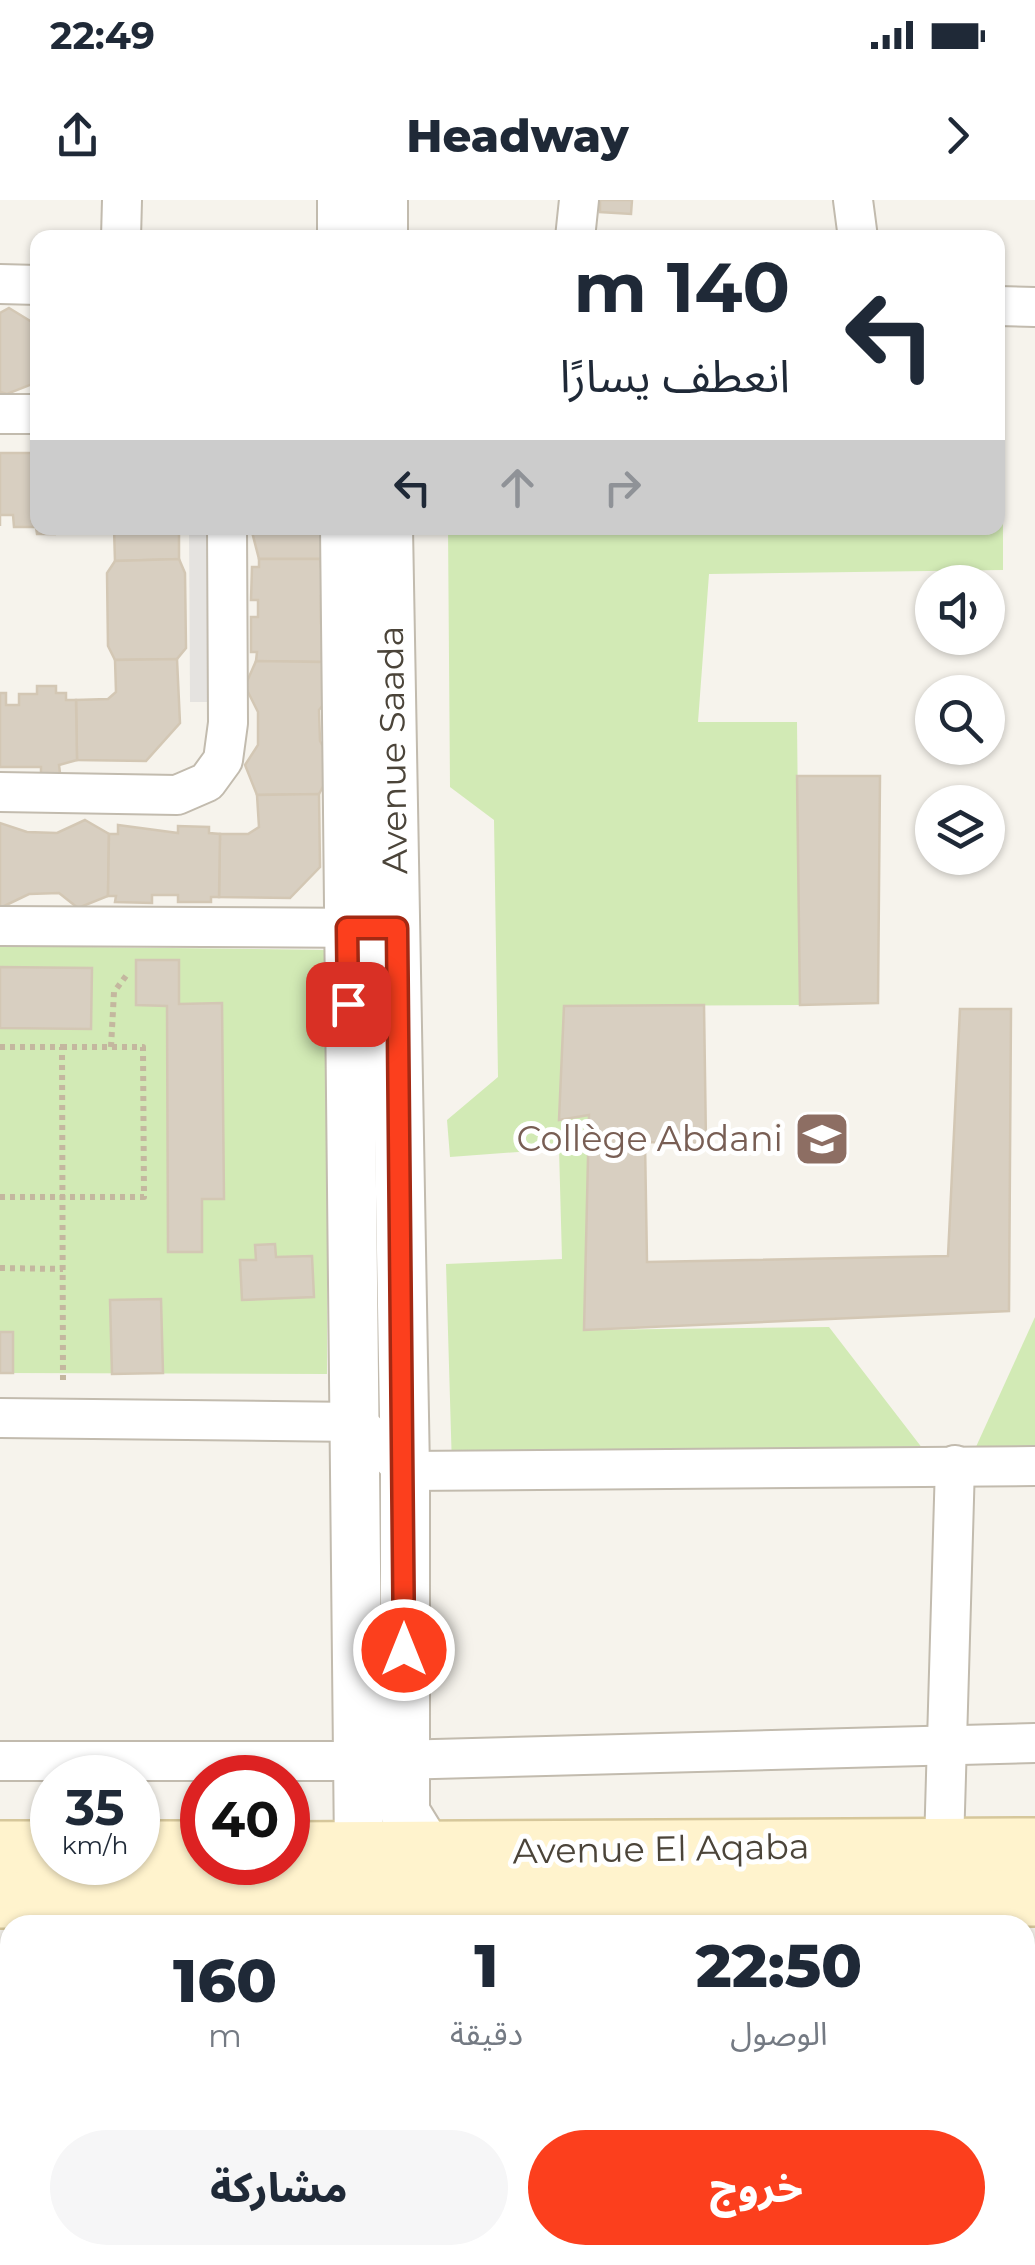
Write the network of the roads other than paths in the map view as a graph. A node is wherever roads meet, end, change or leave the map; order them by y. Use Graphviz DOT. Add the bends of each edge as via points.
graph roads {
  1 [pos="122,200"];
  2 [pos="342,200"];
  3 [pos="383,200"];
  4 [pos="579,200"];
  5 [pos="853,200"];
  6 [pos="121,230"];
  7 [pos="342,230"];
  8 [pos="383,230"];
  9 [pos="576,230"];
  10 [pos="857,230"];
  11 [pos="0,284"];
  12 [pos="30,285"];
  13 [pos="1005,306"];
  14 [pos="1035,307"];
  15 [pos="0,414"];
  16 [pos="30,414"];
  17 [pos="227,535"];
  18 [pos="344,535"];
  19 [pos="388,535"];
  20 [pos="0,792"];
  21 [pos="0,926"];
  22 [pos="347,928"];
  23 [pos="397,928"];
  24 [pos="0,1418"];
  25 [pos="357,1422"];
  26 [pos="956,1465"];
  27 [pos="1035,1466"];
  28 [pos="405,1471"];
  29 [pos="945,1743"];
  30 [pos="1035,1743"];
  31 [pos="381,1759"];
  32 [pos="0,1761"];
  33 [pos="944,1846"];
  34 [pos="1035,1846"];
  35 [pos="0,1849"];
  36 [pos="310,1864"];
  37 [pos="351,1890"];
  38 [pos="429,1892"];
  39 [pos="36,1893"];
  40 [pos="1035,1898"];
  41 [pos="827,1912"];
  1 -- 6 [label="street"];
  2 -- 7 [label="street"];
  3 -- 8 [label="street"];
  4 -- 9 [label="street"];
  5 -- 10 [label="street"];
  11 -- 12 [label="street"];
  13 -- 14 [label="street"];
  15 -- 16 [label="street"];
  17 -- 20 [label="street" via="228,724 224,760 206,782 177,795"];
  18 -- 22 [label="street, Avenue Saada"];
  19 -- 23 [label="street, Avenue Saada"];
  21 -- 22 [label="street"];
  22 -- 23 [label="street"];
  22 -- 25 [label="street, Avenue Saada"];
  23 -- 28 [label="street, Avenue Saada"];
  24 -- 25 [label="street"];
  25 -- 28 [label="street"];
  25 -- 31 [label="street, Avenue Saada"];
  26 -- 27 [label="street"];
  26 -- 28 [label="street"];
  26 -- 29 [label="street"];
  28 -- 31 [label="street, Avenue Saada"];
  29 -- 30 [label="street"];
  29 -- 31 [label="street"];
  29 -- 33 [label="street"];
  31 -- 32 [label="street"];
  31 -- 37 [label="street, Avenue Saada"];
  31 -- 38 [label="street, Avenue Saada"];
  33 -- 34 [label="main road, Avenue El Aqaba"];
  33 -- 38 [label="main road, Avenue El Aqaba"];
  35 -- 39 [label="main road, Avenue El Aqaba"];
  36 -- 37 [label="main road, Avenue El Aqaba"];
  37 -- 38 [label="main road, Avenue El Aqaba"];
  37 -- 39 [label="main road, Avenue El Aqaba"];
  38 -- 41 [label="main road, Avenue El Aqaba"];
  40 -- 41 [label="main road, Avenue El Aqaba"];
}
